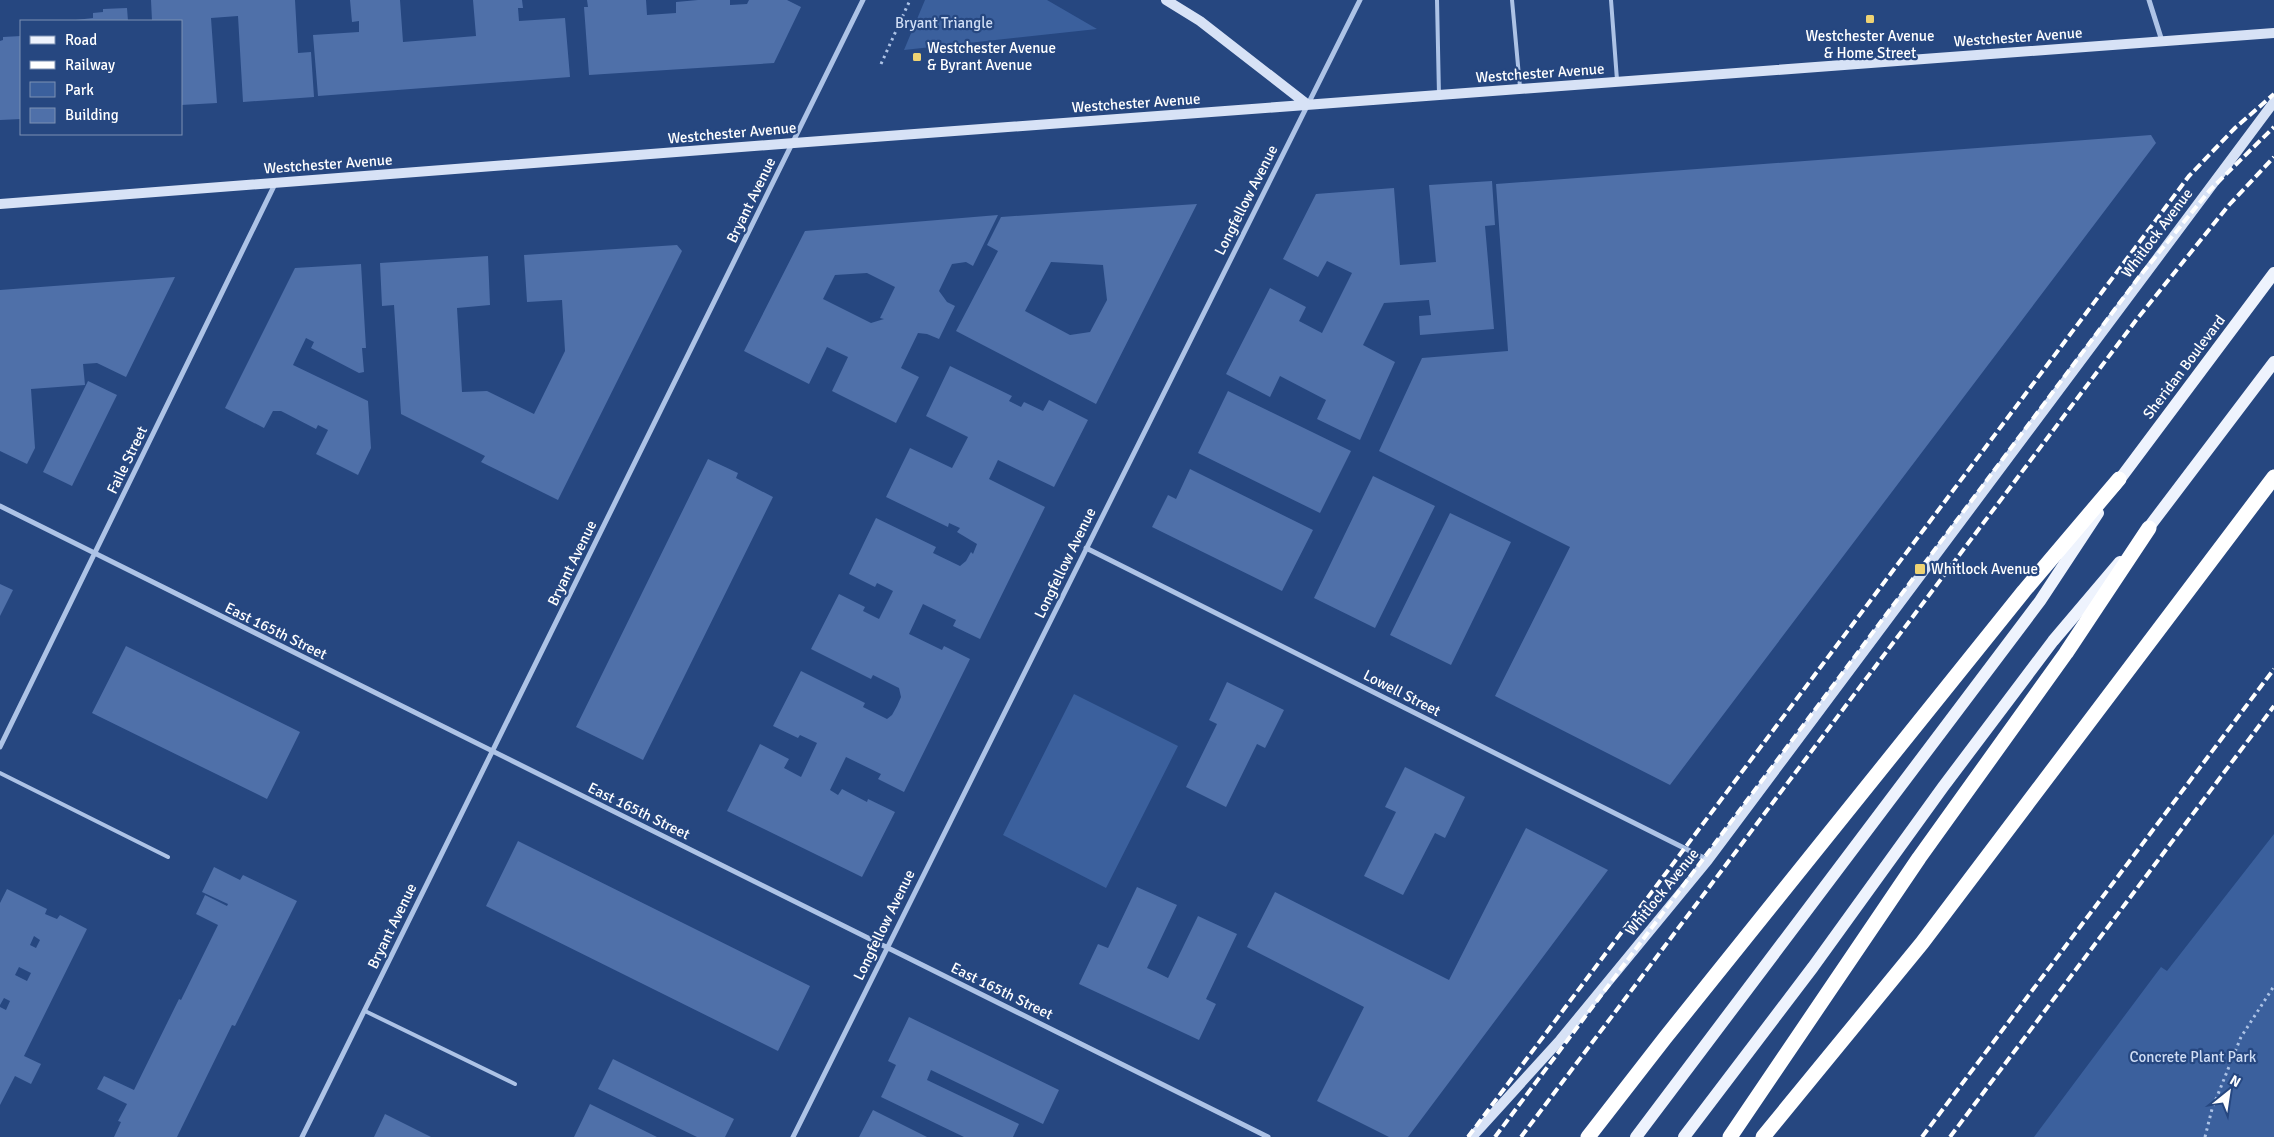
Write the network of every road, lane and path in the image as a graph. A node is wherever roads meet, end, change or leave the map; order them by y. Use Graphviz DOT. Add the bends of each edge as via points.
graph roads {
  1 [pos="863,0"];
  2 [pos="910,0"];
  3 [pos="1166,0"];
  4 [pos="1360,0"];
  5 [pos="1437,0"];
  6 [pos="1512,0"];
  7 [pos="1611,0"];
  8 [pos="2149,0"];
  9 [pos="2274,33"];
  10 [pos="2162,41"];
  11 [pos="882,64"];
  12 [pos="1618,82"];
  13 [pos="1520,89"];
  14 [pos="1439,96"];
  15 [pos="2274,102"];
  16 [pos="1308,105"];
  17 [pos="794,143"];
  18 [pos="275,184"];
  19 [pos="0,204"];
  20 [pos="2274,273"];
  21 [pos="2274,362"];
  22 [pos="2274,477"];
  23 [pos="2119,479"];
  24 [pos="0,506"];
  25 [pos="2148,528"];
  26 [pos="1086,548"];
  27 [pos="94,555"];
  28 [pos="0,747"];
  29 [pos="492,752"];
  30 [pos="0,773"];
  31 [pos="168,858"];
  32 [pos="1708,860"];
  33 [pos="887,948"];
  34 [pos="2274,986"];
  35 [pos="365,1010"];
  36 [pos="515,1084"];
  37 [pos="302,1137"];
  38 [pos="793,1137"];
  39 [pos="1268,1137"];
  40 [pos="1472,1137"];
  41 [pos="1588,1137"];
  42 [pos="1636,1137"];
  43 [pos="1684,1137"];
  44 [pos="1730,1137"];
  45 [pos="1763,1137"];
  46 [pos="2205,1137"];
  1 -- 17 [label="street, Bryant Avenue"];
  2 -- 11 [label="path"];
  3 -- 16 [label="main road" via="1200,21"];
  4 -- 16 [label="street, Longfellow Avenue"];
  5 -- 14 [label="lane"];
  6 -- 13 [label="lane"];
  7 -- 12 [label="lane"];
  8 -- 10 [label="street"];
  9 -- 10 [label="main road, Westchester Avenue"];
  10 -- 12 [label="main road, Westchester Avenue"];
  12 -- 13 [label="main road, Westchester Avenue"];
  13 -- 14 [label="main road, Westchester Avenue"];
  14 -- 16 [label="main road, Westchester Avenue"];
  15 -- 32 [label="main road, Whitlock Avenue"];
  16 -- 17 [label="main road, Westchester Avenue"];
  16 -- 26 [label="street, Longfellow Avenue"];
  17 -- 18 [label="main road, Westchester Avenue"];
  17 -- 29 [label="street, Bryant Avenue"];
  18 -- 19 [label="main road, Westchester Avenue"];
  18 -- 27 [label="street, Faile Street"];
  20 -- 23 [label="main road, Sheridan Boulevard"];
  21 -- 25 [label="main road"];
  22 -- 45 [label="highway" via="1922,943"];
  23 -- 41 [label="highway" via="2024,591"];
  23 -- 42 [label="main road, Sheridan Boulevard" via="2040,601"];
  24 -- 27 [label="street, East 165th Street"];
  25 -- 43 [label="main road" via="2053,641"];
  25 -- 44 [label="highway" via="2066,653 1919,858"];
  26 -- 32 [label="street, Lowell Street"];
  26 -- 33 [label="street, Longfellow Avenue"];
  27 -- 28 [label="street, Faile Street"];
  27 -- 29 [label="street, East 165th Street"];
  29 -- 33 [label="street, East 165th Street"];
  29 -- 35 [label="street, Bryant Avenue"];
  30 -- 31 [label="lane"];
  32 -- 40 [label="main road, Whitlock Avenue" via="1560,1040"];
  33 -- 38 [label="street, Longfellow Avenue"];
  33 -- 39 [label="street, East 165th Street"];
  34 -- 46 [label="path" via="2241,1037 2212,1109"];
  35 -- 36 [label="lane"];
  35 -- 37 [label="street, Bryant Avenue"];
}
